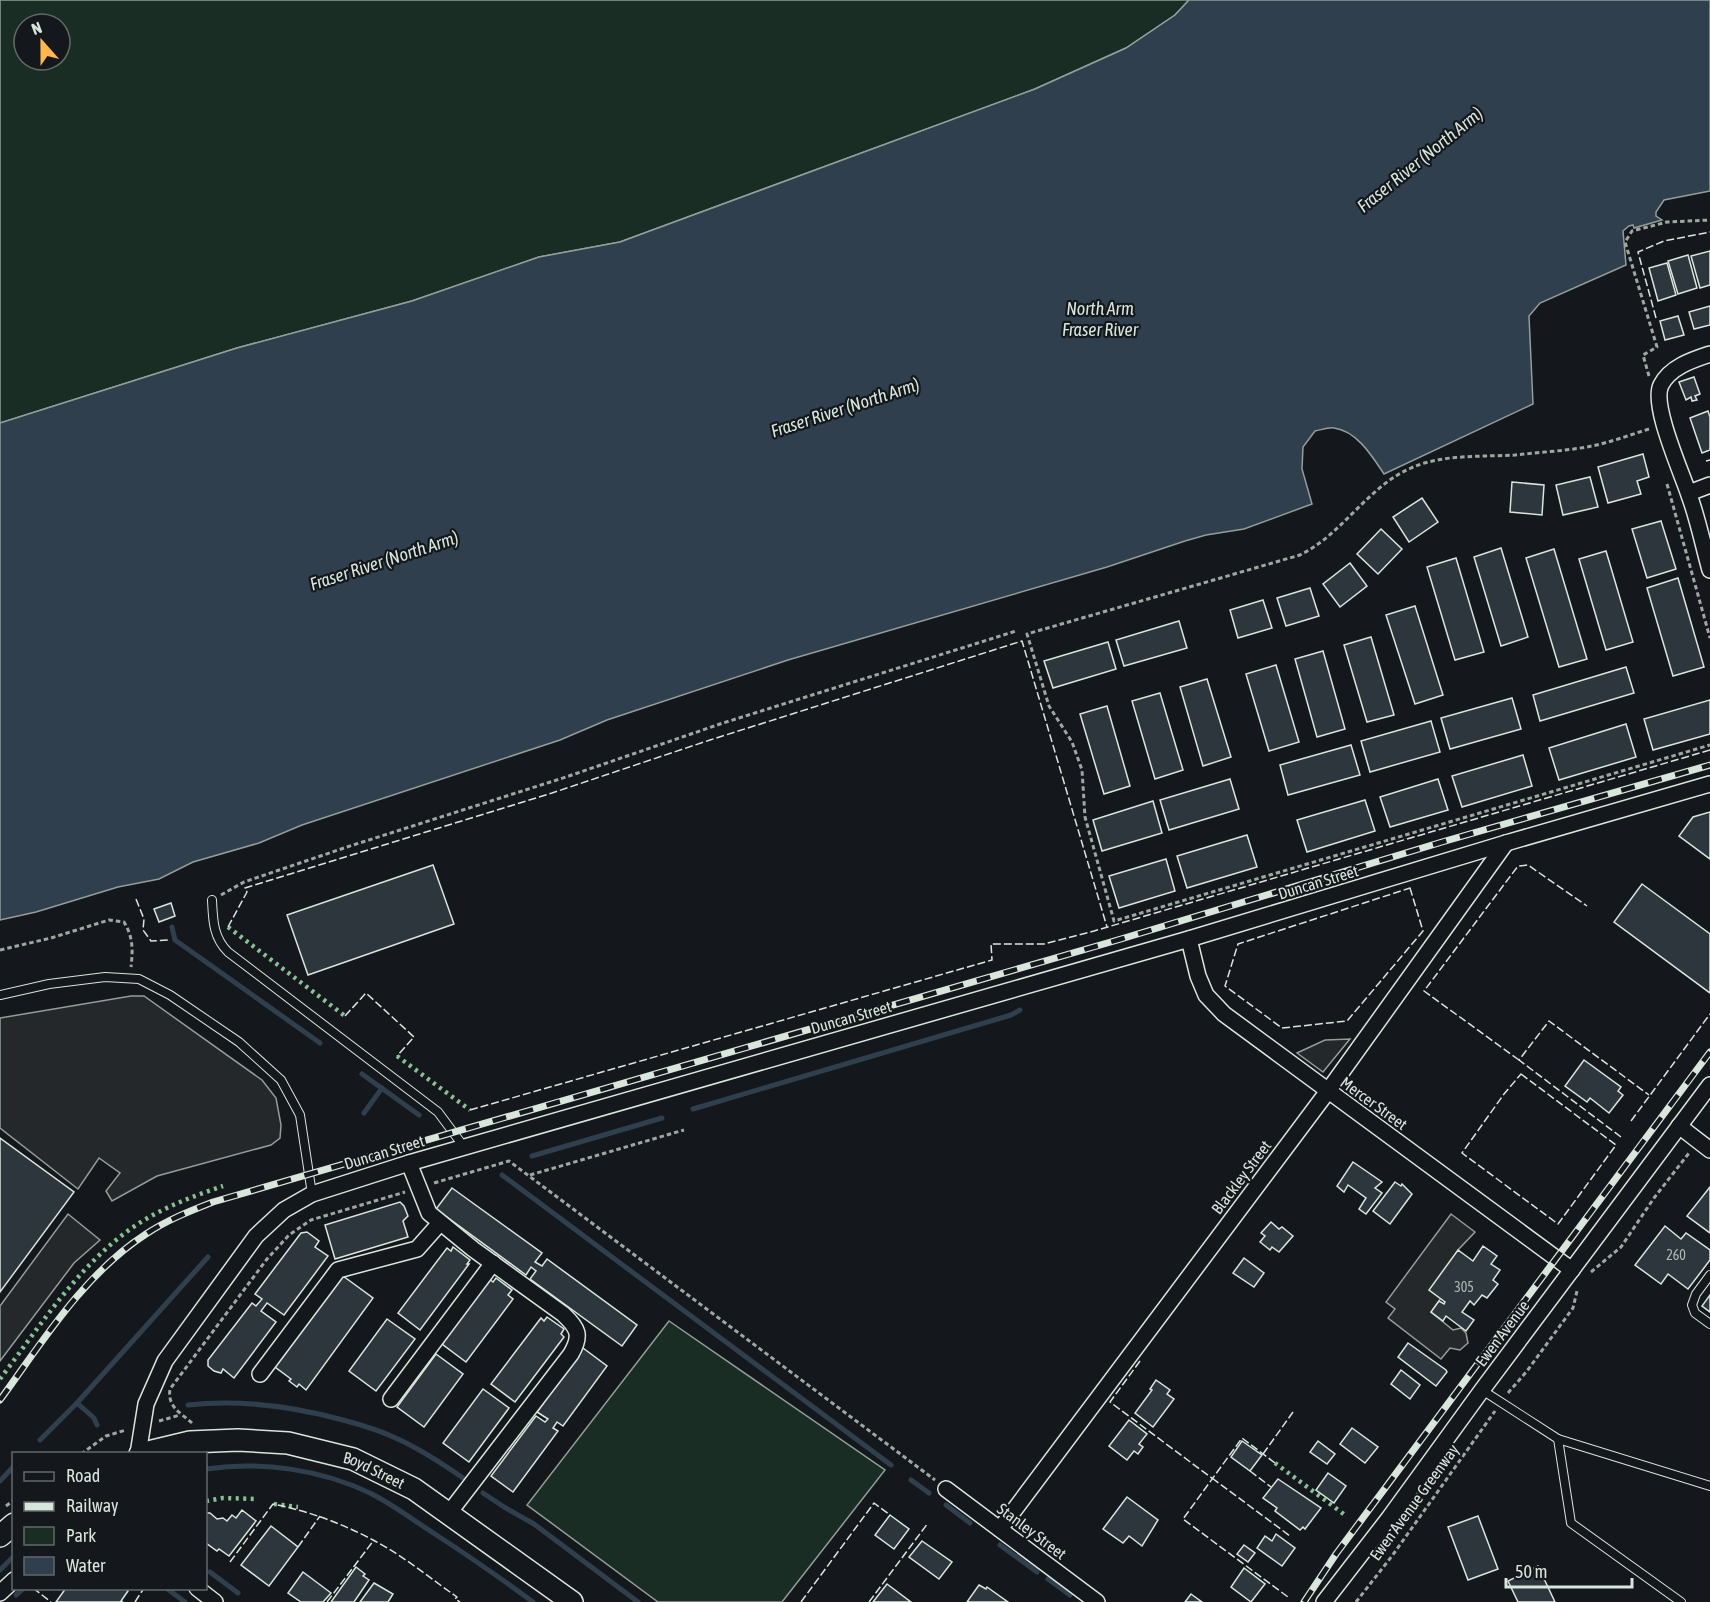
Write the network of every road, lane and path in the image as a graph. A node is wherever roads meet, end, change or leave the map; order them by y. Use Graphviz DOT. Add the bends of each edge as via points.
graph roads {
  1 [pos="1710,220"];
  2 [pos="1710,354"];
  3 [pos="1656,385"];
  4 [pos="1651,429"];
  5 [pos="1665,479"];
  6 [pos="1710,485"];
  7 [pos="1689,494"];
  8 [pos="1710,570"];
  9 [pos="1016,631"];
  10 [pos="1710,638"];
  11 [pos="1710,745"];
  12 [pos="1710,784"];
  13 [pos="1506,843"];
  14 [pos="212,900"];
  15 [pos="1189,939"];
  16 [pos="0,950"];
  17 [pos="129,979"];
  18 [pos="0,995"];
  19 [pos="1710,1085"];
  20 [pos="1328,1091"];
  21 [pos="1679,1126"];
  22 [pos="684,1130"];
  23 [pos="464,1147"];
  24 [pos="1692,1149"];
  25 [pos="1710,1150"];
  26 [pos="409,1163"];
  27 [pos="529,1176"];
  28 [pos="419,1188"];
  29 [pos="312,1194"];
  30 [pos="440,1223"];
  31 [pos="493,1263"];
  32 [pos="1710,1275"];
  33 [pos="1579,1277"];
  34 [pos="1710,1324"];
  35 [pos="260,1374"];
  36 [pos="1510,1389"];
  37 [pos="1482,1390"];
  38 [pos="391,1399"];
  39 [pos="1491,1416"];
  40 [pos="187,1418"];
  41 [pos="106,1436"];
  42 [pos="1558,1439"];
  43 [pos="84,1452"];
  44 [pos="139,1452"];
  45 [pos="146,1452"];
  46 [pos="1710,1486"];
  47 [pos="946,1489"];
  48 [pos="449,1513"];
  49 [pos="12,1526"];
  50 [pos="1000,1529"];
  51 [pos="0,1536"];
  52 [pos="12,1582"];
  53 [pos="200,1590"];
  54 [pos="0,1593"];
  55 [pos="215,1602"];
  56 [pos="572,1602"];
  57 [pos="1097,1602"];
  58 [pos="1324,1602"];
  59 [pos="1356,1602"];
  60 [pos="1681,1602"];
  1 -- 3 [label="path" via="1668,222 1632,231 1625,242 1657,347 1642,355"];
  2 -- 3 [label="street" via="1678,367"];
  3 -- 7 [label="street" via="1660,409"];
  4 -- 11 [label="path" via="1592,446 1438,460 1410,468 1382,486 1329,536 1300,555 1028,634 1049,706 1072,742 1082,770 1085,817 1114,921"];
  5 -- 10 [label="path"];
  6 -- 7 [label="street"];
  7 -- 8 [label="street"];
  9 -- 14 [label="path" via="347,847 244,882"];
  12 -- 13 [label="street, Duncan Street"];
  13 -- 15 [label="street, Duncan Street"];
  13 -- 20 [label="street, Blackley Street"];
  14 -- 23 [label="lane" via="214,928 228,952 438,1112"];
  15 -- 20 [label="street, Mercer Street" via="1206,995 1224,1014"];
  15 -- 23 [label="street, Duncan Street"];
  16 -- 17 [label="path" via="109,920 124,922 133,949"];
  17 -- 18 [label="lane" via="105,977"];
  17 -- 29 [label="lane" via="170,995 239,1042 281,1080 300,1115"];
  19 -- 21 [label="street, Ewen Avenue"];
  20 -- 33 [label="street, Mercer Street"];
  20 -- 50 [label="street, Blackley Street"];
  21 -- 25 [label="street"];
  21 -- 33 [label="street, Ewen Avenue"];
  22 -- 27 [label="path"];
  23 -- 26 [label="street, Duncan Street"];
  24 -- 33 [label="path" via="1621,1247"];
  26 -- 28 [label="street"];
  26 -- 29 [label="street, Duncan Street"];
  27 -- 28 [label="path" via="509,1161"];
  27 -- 47 [label="path"];
  28 -- 30 [label="street" via="429,1213"];
  28 -- 40 [label="path" via="311,1220 289,1235 267,1258 170,1389 174,1408"];
  29 -- 44 [label="street, Duncan Street" via="284,1210 256,1236 165,1361 146,1404"];
  30 -- 31 [label="street"];
  30 -- 35 [label="street" via="417,1249 338,1270"];
  31 -- 38 [label="street"];
  31 -- 48 [label="street" via="563,1314 573,1324 578,1342"];
  32 -- 34 [label="lane" via="1695,1294 1692,1305 1695,1313"];
  33 -- 36 [label="path" via="1573,1308"];
  33 -- 37 [label="street, Ewen Avenue"];
  37 -- 42 [label="lane"];
  37 -- 58 [label="street, Ewen Avenue"];
  39 -- 59 [label="path, Ewen Avenue Greenway"];
  41 -- 43 [label="path"];
  42 -- 46 [label="lane"];
  42 -- 60 [label="lane" via="1571,1523"];
  45 -- 48 [label="main road, Boyd Street" via="209,1440 288,1443 375,1468"];
  47 -- 50 [label="street, Stanley Street"];
  48 -- 56 [label="main road, Boyd Street"];
  49 -- 51 [label="main road"];
  50 -- 57 [label="street, Stanley Street"];
  52 -- 54 [label="street"];
  53 -- 55 [label="street"];
}
